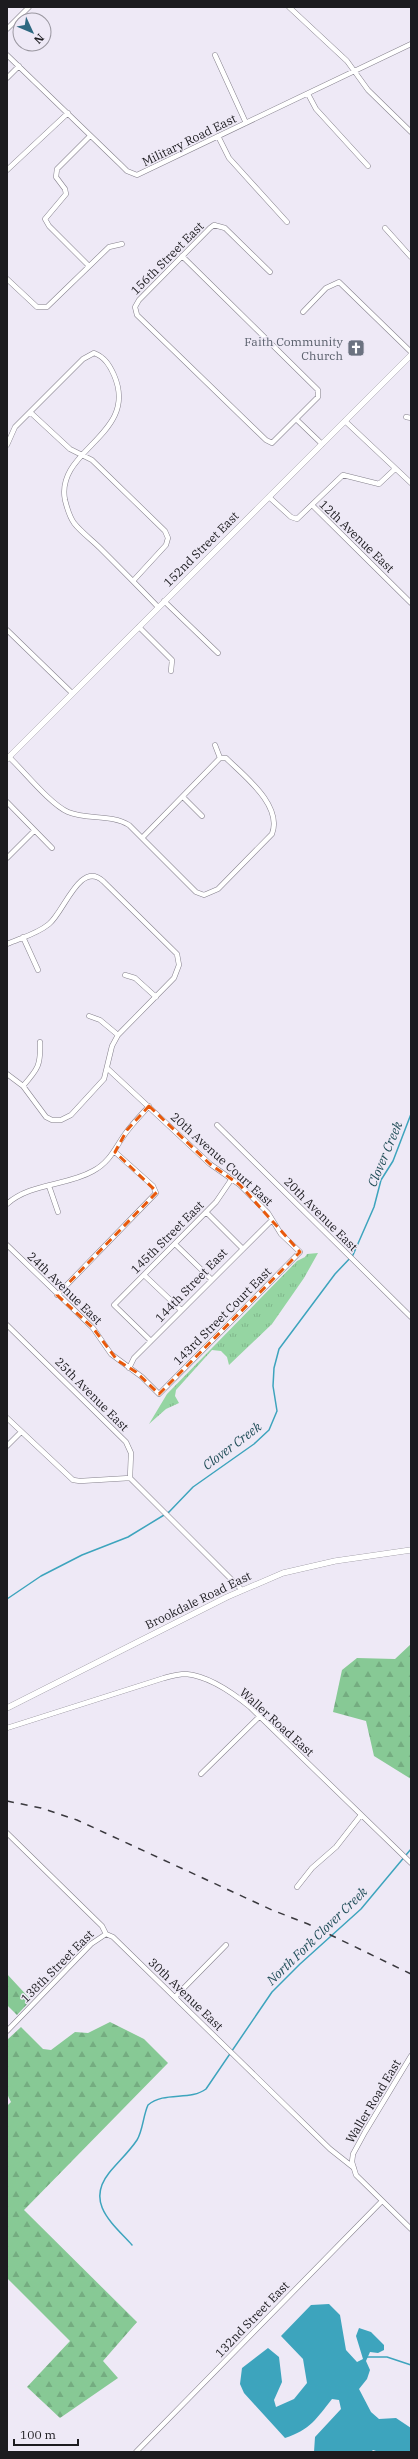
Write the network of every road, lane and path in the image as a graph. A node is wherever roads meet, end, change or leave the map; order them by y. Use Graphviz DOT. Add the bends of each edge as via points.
graph roads {
  1 [pos="29,7"];
  2 [pos="290,7"];
  3 [pos="7,28"];
  4 [pos="411,44"];
  5 [pos="7,55"];
  6 [pos="215,55"];
  7 [pos="19,66"];
  8 [pos="354,70"];
  9 [pos="7,78"];
  10 [pos="308,94"];
  11 [pos="68,113"];
  12 [pos="246,123"];
  13 [pos="411,132"];
  14 [pos="90,136"];
  15 [pos="218,136"];
  16 [pos="368,166"];
  17 [pos="7,170"];
  18 [pos="287,222"];
  19 [pos="385,228"];
  20 [pos="122,244"];
  21 [pos="182,256"];
  22 [pos="411,257"];
  23 [pos="89,266"];
  24 [pos="270,272"];
  25 [pos="7,279"];
  26 [pos="303,312"];
  27 [pos="411,353"];
  28 [pos="30,412"];
  29 [pos="297,420"];
  30 [pos="345,421"];
  31 [pos="322,444"];
  32 [pos="7,445"];
  33 [pos="82,455"];
  34 [pos="395,469"];
  35 [pos="411,483"];
  36 [pos="269,497"];
  37 [pos="312,505"];
  38 [pos="133,581"];
  39 [pos="164,601"];
  40 [pos="411,603"];
  41 [pos="158,607"];
  42 [pos="139,627"];
  43 [pos="7,630"];
  44 [pos="218,653"];
  45 [pos="171,671"];
  46 [pos="72,693"];
  47 [pos="215,744"];
  48 [pos="8,758"];
  49 [pos="220,758"];
  50 [pos="183,797"];
  51 [pos="7,802"];
  52 [pos="202,816"];
  53 [pos="34,831"];
  54 [pos="142,838"];
  55 [pos="52,848"];
  56 [pos="7,858"];
  57 [pos="23,937"];
  58 [pos="7,944"];
  59 [pos="38,970"];
  60 [pos="125,975"];
  61 [pos="156,997"];
  62 [pos="89,1016"];
  63 [pos="118,1035"];
  64 [pos="40,1042"];
  65 [pos="108,1069"];
  66 [pos="7,1074"];
  67 [pos="24,1086"];
  68 [pos="149,1106"];
  69 [pos="217,1125"];
  70 [pos="115,1152"];
  71 [pos="231,1180"];
  72 [pos="49,1186"];
  73 [pos="7,1204"];
  74 [pos="58,1212"];
  75 [pos="206,1212"];
  76 [pos="272,1220"];
  77 [pos="175,1244"];
  78 [pos="7,1245"];
  79 [pos="242,1248"];
  80 [pos="300,1252"];
  81 [pos="144,1274"];
  82 [pos="211,1279"];
  83 [pos="57,1295"];
  84 [pos="181,1310"];
  85 [pos="411,1317"];
  86 [pos="7,1325"];
  87 [pos="151,1341"];
  88 [pos="129,1368"];
  89 [pos="159,1394"];
  90 [pos="7,1418"];
  91 [pos="21,1432"];
  92 [pos="7,1446"];
  93 [pos="130,1478"];
  94 [pos="411,1550"];
  95 [pos="242,1590"];
  96 [pos="7,1708"];
  97 [pos="260,1716"];
  98 [pos="7,1728"];
  99 [pos="201,1774"];
  100 [pos="361,1815"];
  101 [pos="7,1832"];
  102 [pos="411,1863"];
  103 [pos="297,1887"];
  104 [pos="106,1934"];
  105 [pos="226,1946"];
  106 [pos="175,1997"];
  107 [pos="7,2031"];
  108 [pos="411,2056"];
  109 [pos="354,2168"];
  110 [pos="382,2201"];
  111 [pos="411,2229"];
  112 [pos="136,2452"];
  1 -- 3 [label="street"];
  2 -- 8 [label="street"];
  4 -- 8 [label="street, Military Road East"];
  5 -- 7 [label="street, Military Road East"];
  6 -- 12 [label="street"];
  7 -- 9 [label="street"];
  7 -- 11 [label="street, Military Road East"];
  8 -- 10 [label="street, Military Road East"];
  8 -- 13 [label="street" via="368,90"];
  10 -- 12 [label="street, Military Road East"];
  10 -- 16 [label="street" via="316,109"];
  11 -- 14 [label="street, Military Road East"];
  11 -- 17 [label="street"];
  12 -- 15 [label="street, Military Road East"];
  14 -- 15 [label="street, Military Road East" via="127,171 138,175"];
  14 -- 23 [label="street" via="57,169 55,176 66,189 66,194 46,219 48,226"];
  15 -- 18 [label="street" via="229,158"];
  19 -- 22 [label="street"];
  20 -- 23 [label="street" via="109,247"];
  21 -- 24 [label="street, 156th Street East" via="210,228 218,224"];
  21 -- 29 [label="street" via="315,387 318,393 315,401"];
  21 -- 29 [label="street, 156th Street East" via="139,300 135,309 138,315 271,443"];
  23 -- 25 [label="street" via="44,308 34,305"];
  26 -- 27 [label="street" via="326,288 340,282"];
  27 -- 30 [label="main road, 152nd Street East"];
  28 -- 32 [label="street" via="15,427"];
  28 -- 33 [label="street" via="59,440"];
  28 -- 33 [label="street" via="83,359 94,353 103,358 113,373 118,402 109,426"];
  29 -- 31 [label="street"];
  30 -- 31 [label="main road, 152nd Street East"];
  30 -- 34 [label="street"];
  31 -- 36 [label="main road, 152nd Street East"];
  33 -- 38 [label="street" via="66,480 64,494 67,508 75,525"];
  33 -- 38 [label="street" via="92,460 167,535 166,545"];
  34 -- 35 [label="street"];
  34 -- 37 [label="street" via="379,484 342,474"];
  36 -- 37 [label="street, 12th Avenue East" via="292,518 301,516"];
  36 -- 39 [label="main road, 152nd Street East"];
  37 -- 40 [label="street, 12th Avenue East"];
  38 -- 41 [label="street"];
  39 -- 41 [label="main road, 152nd Street East"];
  39 -- 44 [label="street"];
  41 -- 42 [label="main road, 152nd Street East"];
  42 -- 45 [label="street" via="171,658"];
  42 -- 46 [label="main road, 152nd Street East"];
  43 -- 46 [label="street"];
  46 -- 48 [label="main road, 152nd Street East"];
  47 -- 49 [label="street"];
  48 -- 54 [label="street" via="68,812 124,822"];
  49 -- 50 [label="street"];
  49 -- 54 [label="street" via="226,758 265,797 274,820 272,834 209,895 196,892"];
  50 -- 52 [label="street"];
  50 -- 54 [label="street"];
  51 -- 53 [label="street"];
  53 -- 55 [label="street"];
  53 -- 56 [label="street"];
  57 -- 58 [label="street"];
  57 -- 59 [label="street"];
  57 -- 61 [label="street" via="51,922 81,880 93,876 103,881 178,957 179,965 174,978"];
  60 -- 61 [label="street" via="135,978"];
  61 -- 63 [label="street"];
  62 -- 63 [label="street" via="100,1020"];
  63 -- 65 [label="street" via="112,1046"];
  64 -- 67 [label="street" via="41,1059"];
  65 -- 67 [label="street" via="101,1082 67,1118 54,1120 46,1116"];
  65 -- 68 [label="street, 20th Avenue Court East"];
  66 -- 67 [label="street"];
  68 -- 70 [label="street" via="127,1130"];
  68 -- 71 [label="street, 20th Avenue Court East" via="210,1164"];
  69 -- 85 [label="street, 20th Avenue East"];
  70 -- 72 [label="street" via="92,1172"];
  70 -- 83 [label="street" via="153,1186 156,1192"];
  71 -- 75 [label="street, 145th Street East"];
  71 -- 76 [label="street, 20th Avenue Court East"];
  72 -- 73 [label="street" via="21,1195"];
  72 -- 74 [label="street"];
  75 -- 77 [label="street, 145th Street East"];
  75 -- 79 [label="street"];
  76 -- 79 [label="street, 144th Street East"];
  76 -- 80 [label="street, 20th Avenue Court East" via="281,1234"];
  77 -- 81 [label="street, 145th Street East"];
  77 -- 82 [label="street"];
  78 -- 83 [label="street, 24th Avenue East"];
  79 -- 82 [label="street, 144th Street East"];
  80 -- 89 [label="street, 143rd Street Court East"];
  81 -- 84 [label="street"];
  81 -- 87 [label="street, 145th Street East" via="114,1305"];
  82 -- 84 [label="street, 144th Street East"];
  83 -- 88 [label="street, 24th Avenue East" via="93,1328 111,1354"];
  84 -- 87 [label="street, 144th Street East"];
  86 -- 93 [label="street, 25th Avenue East" via="126,1442 131,1453"];
  87 -- 88 [label="street, 144th Street East" via="134,1358"];
  88 -- 89 [label="street, 24th Avenue East"];
  90 -- 91 [label="street"];
  91 -- 92 [label="street"];
  91 -- 93 [label="street" via="73,1480 80,1482"];
  93 -- 95 [label="street"];
  94 -- 95 [label="main road, Brookdale Road East" via="305,1567"];
  95 -- 96 [label="main road, Brookdale Road East"];
  97 -- 98 [label="street, Waller Road East" via="226,1690 185,1674 102,1696"];
  97 -- 99 [label="street"];
  97 -- 100 [label="street, Waller Road East"];
  100 -- 102 [label="street, Waller Road East"];
  100 -- 103 [label="street" via="336,1847 312,1868"];
  101 -- 104 [label="street, 30th Avenue East" via="102,1926"];
  104 -- 106 [label="street, 30th Avenue East" via="113,1937"];
  104 -- 107 [label="street, 138th Street East" via="91,1944"];
  105 -- 106 [label="street"];
  106 -- 109 [label="street, 30th Avenue East" via="330,2149"];
  108 -- 109 [label="street, Waller Road East" via="355,2150 352,2162"];
  109 -- 110 [label="street" via="356,2175"];
  110 -- 111 [label="street"];
  110 -- 112 [label="street, 132nd Street East"];
}
